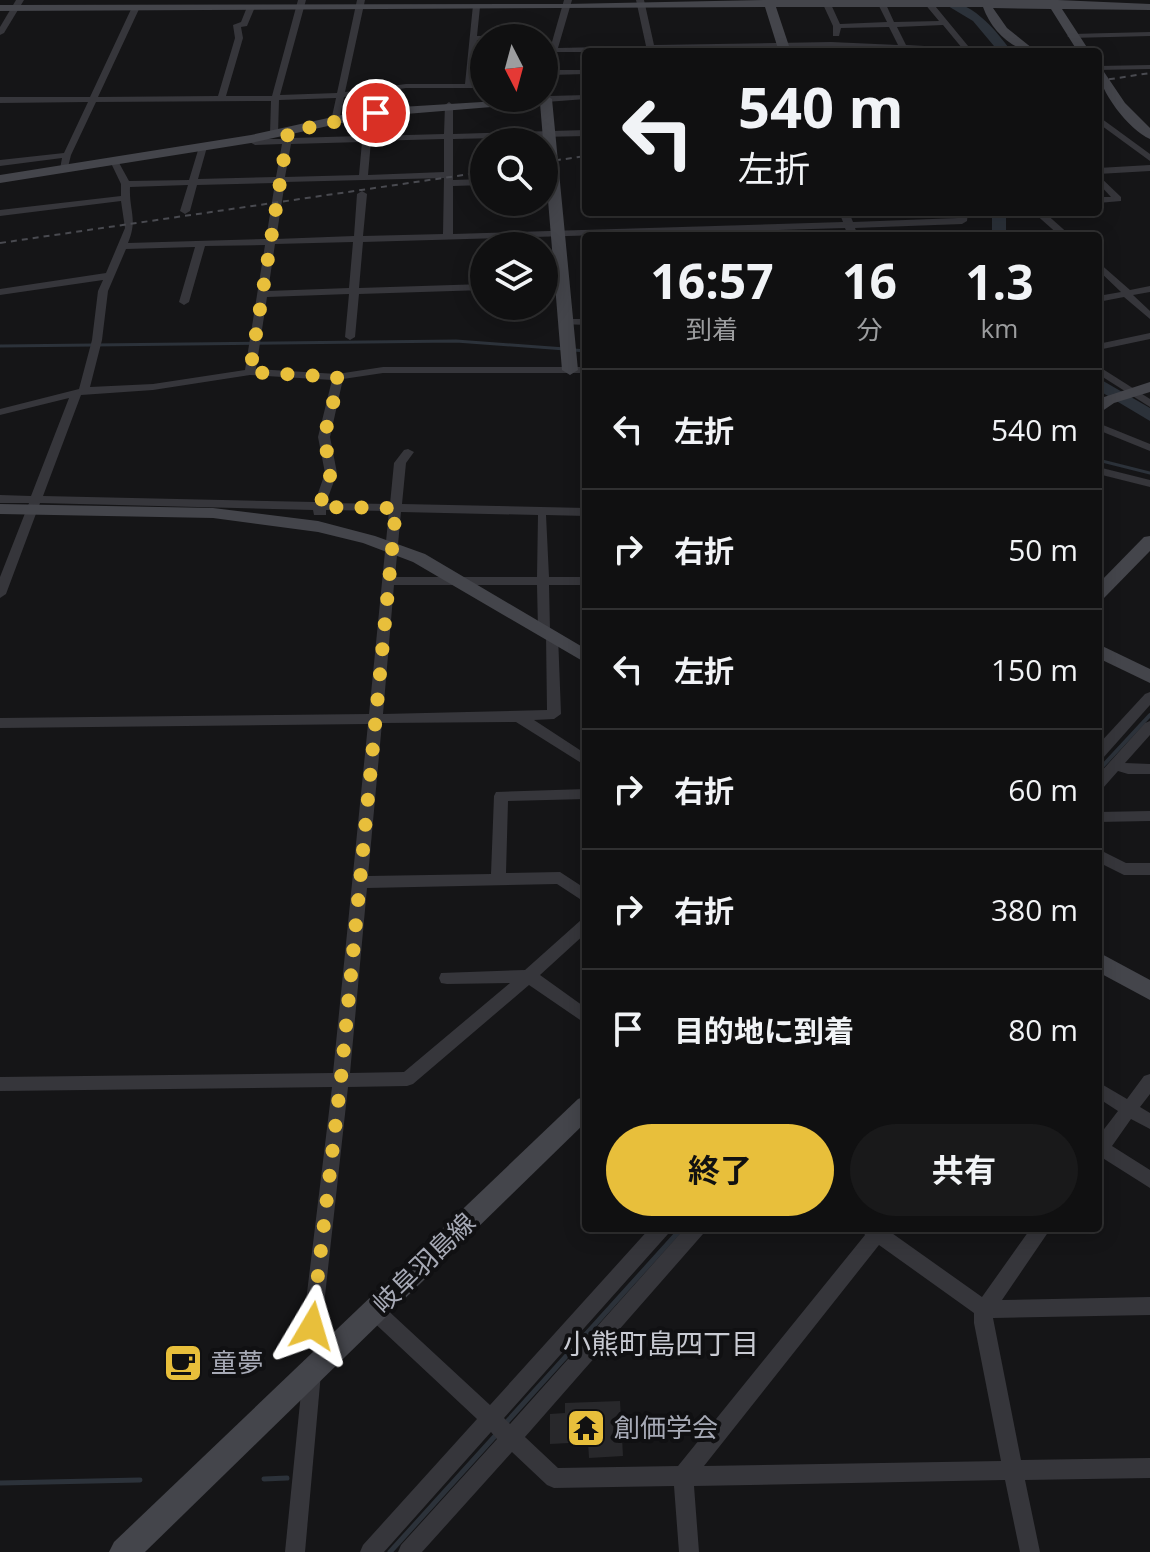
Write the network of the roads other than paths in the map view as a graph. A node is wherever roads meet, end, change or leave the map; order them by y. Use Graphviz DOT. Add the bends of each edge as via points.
graph roads {
  1 [pos="768,1"];
  2 [pos="825,1"];
  3 [pos="880,1"];
  4 [pos="699,2"];
  5 [pos="923,2"];
  6 [pos="987,2"];
  7 [pos="360,3"];
  8 [pos="419,3"];
  9 [pos="461,3"];
  10 [pos="507,3"];
  11 [pos="640,3"];
  12 [pos="1054,3"];
  13 [pos="18,4"];
  14 [pos="301,4"];
  15 [pos="567,4"];
  16 [pos="136,7"];
  17 [pos="251,7"];
  18 [pos="476,7"];
  19 [pos="1150,7"];
  20 [pos="0,8"];
  21 [pos="945,23"];
  22 [pos="475,24"];
  23 [pos="892,25"];
  24 [pos="837,26"];
  25 [pos="0,33"];
  26 [pos="558,34"];
  27 [pos="1150,34"];
  28 [pos="1071,36"];
  29 [pos="651,48"];
  30 [pos="784,48"];
  31 [pos="829,48"];
  32 [pos="904,48"];
  33 [pos="965,48"];
  34 [pos="1026,48"];
  35 [pos="1081,48"];
  36 [pos="558,50"];
  37 [pos="582,50"];
  38 [pos="1150,67"];
  39 [pos="1102,70"];
  40 [pos="582,72"];
  41 [pos="558,73"];
  42 [pos="470,75"];
  43 [pos="1102,76"];
  44 [pos="469,86"];
  45 [pos="339,95"];
  46 [pos="558,96"];
  47 [pos="582,97"];
  48 [pos="275,98"];
  49 [pos="221,99"];
  50 [pos="0,100"];
  51 [pos="92,100"];
  52 [pos="470,103"];
  53 [pos="449,105"];
  54 [pos="369,113"];
  55 [pos="335,121"];
  56 [pos="1102,122"];
  57 [pos="1148,130"];
  58 [pos="582,133"];
  59 [pos="558,134"];
  60 [pos="283,135"];
  61 [pos="470,136"];
  62 [pos="447,137"];
  63 [pos="367,138"];
  64 [pos="203,147"];
  65 [pos="1150,158"];
  66 [pos="114,161"];
  67 [pos="65,162"];
  68 [pos="0,163"];
  69 [pos="1150,168"];
  70 [pos="247,169"];
  71 [pos="1102,171"];
  72 [pos="363,177"];
  73 [pos="0,179"];
  74 [pos="448,179"];
  75 [pos="280,180"];
  76 [pos="246,181"];
  77 [pos="470,181"];
  78 [pos="195,182"];
  79 [pos="1102,182"];
  80 [pos="126,184"];
  81 [pos="362,194"];
  82 [pos="125,198"];
  83 [pos="1102,200"];
  84 [pos="185,211"];
  85 [pos="0,213"];
  86 [pos="556,216"];
  87 [pos="846,216"];
  88 [pos="920,216"];
  89 [pos="963,216"];
  90 [pos="1043,216"];
  91 [pos="923,223"];
  92 [pos="849,225"];
  93 [pos="877,225"];
  94 [pos="767,232"];
  95 [pos="852,232"];
  96 [pos="881,232"];
  97 [pos="1061,232"];
  98 [pos="559,234"];
  99 [pos="582,234"];
  100 [pos="448,237"];
  101 [pos="359,240"];
  102 [pos="270,242"];
  103 [pos="201,244"];
  104 [pos="122,246"];
  105 [pos="1102,269"];
  106 [pos="107,276"];
  107 [pos="558,284"];
  108 [pos="564,284"];
  109 [pos="470,287"];
  110 [pos="1150,289"];
  111 [pos="354,291"];
  112 [pos="0,292"];
  113 [pos="1127,293"];
  114 [pos="261,294"];
  115 [pos="1102,298"];
  116 [pos="184,302"];
  117 [pos="1150,316"];
  118 [pos="567,322"];
  119 [pos="582,322"];
  120 [pos="1150,336"];
  121 [pos="350,337"];
  122 [pos="1102,346"];
  123 [pos="574,360"];
  124 [pos="250,372"];
  125 [pos="337,377"];
  126 [pos="1102,379"];
  127 [pos="1150,387"];
  128 [pos="80,392"];
  129 [pos="1110,399"];
  130 [pos="1150,404"];
  131 [pos="0,412"];
  132 [pos="1102,428"];
  133 [pos="1150,448"];
  134 [pos="408,452"];
  135 [pos="1102,471"];
  136 [pos="1150,484"];
  137 [pos="0,499"];
  138 [pos="33,505"];
  139 [pos="319,507"];
  140 [pos="0,509"];
  141 [pos="396,511"];
  142 [pos="582,515"];
  143 [pos="582,515"];
  144 [pos="542,517"];
  145 [pos="1149,545"];
  146 [pos="394,547"];
  147 [pos="390,581"];
  148 [pos="462,581"];
  149 [pos="542,581"];
  150 [pos="582,581"];
  151 [pos="1,590"];
  152 [pos="1102,590"];
  153 [pos="548,632"];
  154 [pos="1102,652"];
  155 [pos="582,654"];
  156 [pos="1150,677"];
  157 [pos="1150,697"];
  158 [pos="519,717"];
  159 [pos="376,719"];
  160 [pos="0,723"];
  161 [pos="1150,726"];
  162 [pos="1102,750"];
  163 [pos="582,758"];
  164 [pos="1115,764"];
  165 [pos="1150,769"];
  166 [pos="1102,779"];
  167 [pos="582,794"];
  168 [pos="1150,816"];
  169 [pos="1102,817"];
  170 [pos="1102,857"];
  171 [pos="1150,869"];
  172 [pos="498,880"];
  173 [pos="361,882"];
  174 [pos="582,894"];
  175 [pos="582,928"];
  176 [pos="1102,963"];
  177 [pos="529,976"];
  178 [pos="447,978"];
  179 [pos="1150,991"];
  180 [pos="582,1014"];
  181 [pos="341,1078"];
  182 [pos="1150,1081"];
  183 [pos="0,1084"];
  184 [pos="1102,1092"];
  185 [pos="1128,1108"];
  186 [pos="582,1110"];
  187 [pos="1150,1122"];
  188 [pos="1102,1145"];
  189 [pos="1102,1151"];
  190 [pos="1150,1180"];
  191 [pos="658,1232"];
  192 [pos="693,1232"];
  193 [pos="874,1232"];
  194 [pos="879,1232"];
  195 [pos="1039,1232"];
  196 [pos="1150,1306"];
  197 [pos="984,1309"];
  198 [pos="375,1311"];
  199 [pos="336,1349"];
  200 [pos="313,1371"];
  201 [pos="489,1418"];
  202 [pos="511,1438"];
  203 [pos="1150,1468"];
  204 [pos="1013,1470"];
  205 [pos="683,1476"];
  206 [pos="124,1552"];
  207 [pos="295,1552"];
  208 [pos="370,1552"];
  209 [pos="408,1552"];
  210 [pos="689,1552"];
  211 [pos="1030,1552"];
  1 -- 2 [label="street"];
  1 -- 4 [label="street"];
  1 -- 30 [label="street"];
  2 -- 3 [label="street"];
  2 -- 24 [label="street"];
  3 -- 5 [label="street"];
  3 -- 23 [label="street"];
  4 -- 11 [label="street"];
  5 -- 6 [label="street"];
  5 -- 21 [label="street"];
  6 -- 12 [label="street"];
  6 -- 34 [label="street" via="1003,31"];
  7 -- 8 [label="street"];
  7 -- 14 [label="street"];
  7 -- 45 [label="street"];
  8 -- 9 [label="street"];
  9 -- 18 [label="street"];
  10 -- 15 [label="street"];
  10 -- 18 [label="street"];
  11 -- 15 [label="street"];
  11 -- 29 [label="street"];
  12 -- 19 [label="street"];
  12 -- 28 [label="street"];
  13 -- 16 [label="street"];
  13 -- 20 [label="street"];
  13 -- 25 [label="street"];
  14 -- 17 [label="street"];
  14 -- 48 [label="street"];
  15 -- 26 [label="street"];
  16 -- 17 [label="street"];
  16 -- 51 [label="street"];
  17 -- 49 [label="street" via="244,24 237,25 239,38"];
  18 -- 22 [label="street"];
  21 -- 23 [label="street"];
  21 -- 33 [label="street"];
  23 -- 24 [label="street"];
  23 -- 32 [label="street"];
  24 -- 31 [label="street"];
  27 -- 28 [label="street"];
  28 -- 35 [label="street"];
  36 -- 37 [label="street"];
  38 -- 39 [label="street"];
  40 -- 41 [label="street"];
  42 -- 44 [label="street"];
  43 -- 57 [label="street" via="1120,105"];
  44 -- 45 [label="street" via="406,86"];
  45 -- 48 [label="street"];
  45 -- 55 [label="street"];
  46 -- 47 [label="street"];
  48 -- 49 [label="street"];
  48 -- 60 [label="street"];
  49 -- 51 [label="street"];
  50 -- 51 [label="street"];
  51 -- 67 [label="street"];
  52 -- 53 [label="street"];
  53 -- 54 [label="street"];
  53 -- 62 [label="street"];
  54 -- 55 [label="street"];
  54 -- 63 [label="street"];
  55 -- 60 [label="street"];
  56 -- 65 [label="street"];
  58 -- 59 [label="street"];
  60 -- 63 [label="street"];
  60 -- 64 [label="street"];
  60 -- 75 [label="street"];
  61 -- 62 [label="street"];
  62 -- 63 [label="street"];
  62 -- 74 [label="street"];
  63 -- 72 [label="street"];
  64 -- 66 [label="street"];
  64 -- 78 [label="street"];
  66 -- 67 [label="street"];
  66 -- 80 [label="street"];
  67 -- 68 [label="street"];
  67 -- 73 [label="street"];
  69 -- 71 [label="street"];
  70 -- 76 [label="street"];
  72 -- 74 [label="street"];
  72 -- 75 [label="street"];
  74 -- 77 [label="street"];
  74 -- 100 [label="street"];
  75 -- 76 [label="street"];
  75 -- 102 [label="street"];
  76 -- 78 [label="street"];
  78 -- 80 [label="street"];
  78 -- 84 [label="street"];
  79 -- 83 [label="street" via="1118,199"];
  80 -- 82 [label="street"];
  81 -- 101 [label="street"];
  82 -- 85 [label="street"];
  82 -- 104 [label="street" via="130,228"];
  86 -- 98 [label="street"];
  87 -- 92 [label="street"];
  88 -- 91 [label="street"];
  89 -- 91 [label="street" via="962,221"];
  90 -- 97 [label="street"];
  91 -- 93 [label="street"];
  92 -- 93 [label="street"];
  92 -- 94 [label="street"];
  92 -- 95 [label="street"];
  93 -- 96 [label="street"];
  98 -- 99 [label="street"];
  98 -- 100 [label="street"];
  98 -- 108 [label="street"];
  100 -- 101 [label="street"];
  101 -- 102 [label="street"];
  101 -- 111 [label="street"];
  102 -- 103 [label="street"];
  102 -- 114 [label="street"];
  103 -- 104 [label="street"];
  103 -- 116 [label="street"];
  104 -- 106 [label="street"];
  105 -- 113 [label="street"];
  106 -- 112 [label="street"];
  106 -- 128 [label="street" via="96,346"];
  107 -- 108 [label="street"];
  108 -- 118 [label="street"];
  109 -- 111 [label="street"];
  110 -- 113 [label="street"];
  111 -- 114 [label="street"];
  111 -- 121 [label="street"];
  113 -- 115 [label="street"];
  113 -- 117 [label="street"];
  114 -- 124 [label="street"];
  118 -- 119 [label="street"];
  118 -- 123 [label="street"];
  120 -- 122 [label="street"];
  123 -- 125 [label="street"];
  124 -- 125 [label="street"];
  124 -- 128 [label="street"];
  125 -- 139 [label="street" via="324,437 331,473"];
  126 -- 129 [label="street"];
  127 -- 129 [label="street"];
  128 -- 131 [label="street"];
  128 -- 138 [label="street"];
  129 -- 130 [label="street"];
  132 -- 133 [label="street"];
  134 -- 141 [label="street" via="400,463"];
  135 -- 136 [label="street"];
  137 -- 138 [label="street"];
  138 -- 139 [label="street"];
  138 -- 140 [label="street"];
  138 -- 146 [label="street" via="247,516 336,530"];
  138 -- 151 [label="street"];
  139 -- 141 [label="street" via="318,512"];
  141 -- 142 [label="street"];
  141 -- 144 [label="street"];
  141 -- 146 [label="street"];
  143 -- 144 [label="street"];
  144 -- 149 [label="street"];
  145 -- 152 [label="street"];
  146 -- 147 [label="street"];
  146 -- 148 [label="street"];
  147 -- 148 [label="street"];
  147 -- 159 [label="street"];
  148 -- 149 [label="street"];
  148 -- 153 [label="street"];
  149 -- 150 [label="street"];
  149 -- 153 [label="street"];
  153 -- 155 [label="street"];
  153 -- 158 [label="street" via="554,714"];
  154 -- 156 [label="street"];
  157 -- 162 [label="street"];
  158 -- 159 [label="street"];
  158 -- 163 [label="street"];
  159 -- 160 [label="street"];
  159 -- 173 [label="street"];
  161 -- 164 [label="street"];
  164 -- 165 [label="street"];
  164 -- 166 [label="street"];
  167 -- 172 [label="street" via="501,796"];
  168 -- 169 [label="street"];
  170 -- 171 [label="street" via="1124,869"];
  172 -- 173 [label="street"];
  172 -- 174 [label="street" via="560,878"];
  173 -- 181 [label="street"];
  175 -- 177 [label="street"];
  176 -- 179 [label="street"];
  177 -- 178 [label="street"];
  177 -- 180 [label="street"];
  177 -- 181 [label="street" via="407,1079"];
  181 -- 183 [label="street"];
  181 -- 199 [label="street" via="312,1326"];
  182 -- 185 [label="street"];
  184 -- 185 [label="street"];
  185 -- 187 [label="street"];
  185 -- 188 [label="street"];
  186 -- 198 [label="street, 岐阜羽島線"];
  189 -- 190 [label="street"];
  191 -- 201 [label="street"];
  192 -- 202 [label="street"];
  193 -- 205 [label="street"];
  194 -- 197 [label="street"];
  195 -- 197 [label="street"];
  196 -- 197 [label="street"];
  197 -- 204 [label="street"];
  198 -- 199 [label="street, 岐阜羽島線"];
  198 -- 201 [label="street"];
  199 -- 200 [label="street, 岐阜羽島線"];
  200 -- 206 [label="street, 岐阜羽島線"];
  200 -- 207 [label="street"];
  201 -- 202 [label="street"];
  201 -- 208 [label="street"];
  202 -- 205 [label="street" via="554,1478"];
  202 -- 209 [label="street"];
  203 -- 204 [label="street"];
  204 -- 205 [label="street"];
  204 -- 211 [label="street"];
  205 -- 210 [label="street"];
}
